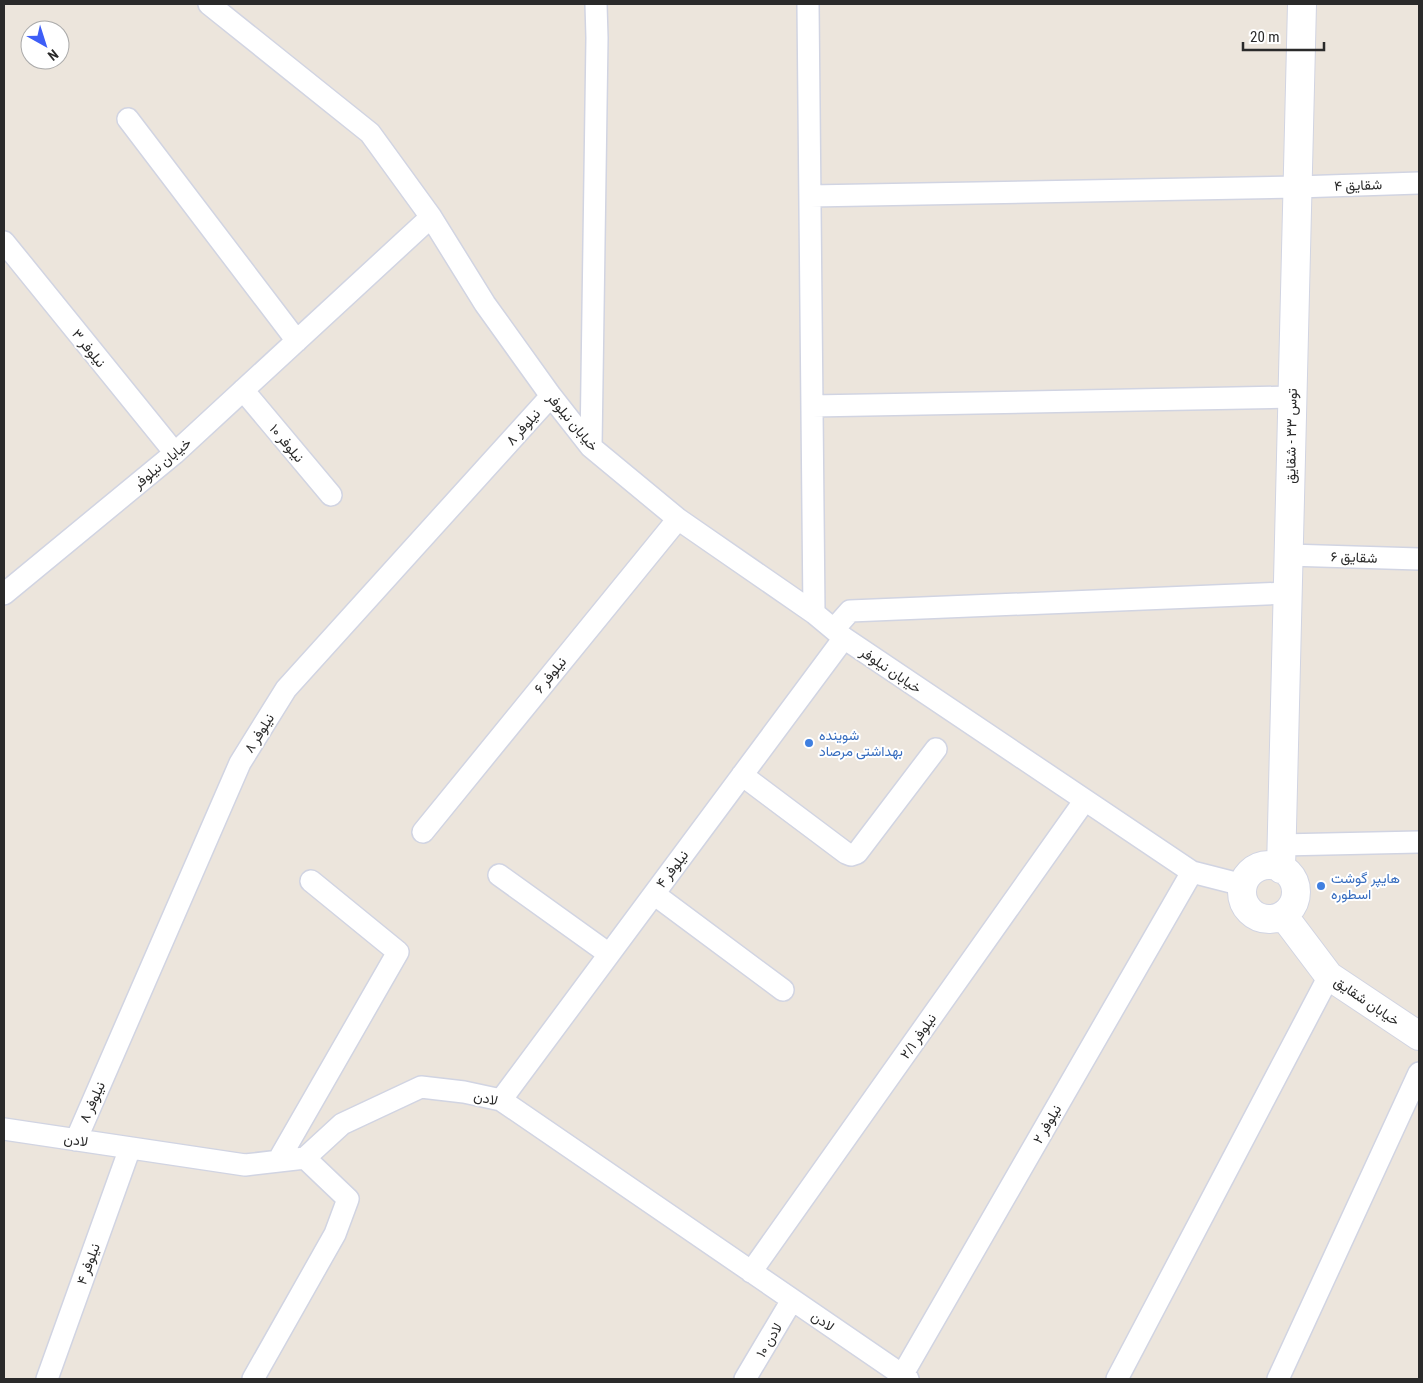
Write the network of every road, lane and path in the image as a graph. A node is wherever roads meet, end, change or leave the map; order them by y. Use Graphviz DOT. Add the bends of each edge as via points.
graph roads {
  1 [pos="209,4"];
  2 [pos="596,4"];
  3 [pos="808,4"];
  4 [pos="1302,4"];
  5 [pos="128,119"];
  6 [pos="1419,183"];
  7 [pos="1297,187"];
  8 [pos="810,196"];
  9 [pos="432,217"];
  10 [pos="4,242"];
  11 [pos="296,341"];
  12 [pos="243,390"];
  13 [pos="551,396"];
  14 [pos="1292,398"];
  15 [pos="812,406"];
  16 [pos="591,447"];
  17 [pos="175,453"];
  18 [pos="331,495"];
  19 [pos="678,519"];
  20 [pos="1288,555"];
  21 [pos="1419,559"];
  22 [pos="1287,593"];
  23 [pos="4,594"];
  24 [pos="814,613"];
  25 [pos="839,633"];
  26 [pos="936,749"];
  27 [pos="742,775"];
  28 [pos="1085,800"];
  29 [pos="423,832"];
  30 [pos="1419,842"];
  31 [pos="1281,857"];
  32 [pos="1192,872"];
  33 [pos="499,874"];
  34 [pos="311,881"];
  35 [pos="1243,885"];
  36 [pos="654,894"];
  37 [pos="1283,915"];
  38 [pos="609,954"];
  39 [pos="1329,976"];
  40 [pos="783,990"];
  41 [pos="1419,1036"];
  42 [pos="1419,1073"];
  43 [pos="501,1100"];
  44 [pos="4,1129"];
  45 [pos="76,1140"];
  46 [pos="130,1148"];
  47 [pos="305,1158"];
  48 [pos="278,1161"];
  49 [pos="751,1272"];
  50 [pos="792,1300"];
  51 [pos="903,1378"];
  52 [pos="47,1379"];
  53 [pos="253,1379"];
  54 [pos="745,1379"];
  55 [pos="1117,1379"];
  56 [pos="1278,1379"];
  1 -- 9 [label="street" via="370,133"];
  2 -- 16 [label="street"];
  3 -- 8 [label="street"];
  4 -- 7 [label="street, توس ۳۳ - شقایق"];
  5 -- 11 [label="street"];
  6 -- 7 [label="street, شقایق ۴"];
  7 -- 8 [label="street, شقایق ۴"];
  7 -- 14 [label="street, توس ۳۳ - شقایق"];
  8 -- 15 [label="street"];
  9 -- 11 [label="street, خیابان نیلوفر"];
  9 -- 13 [label="street, خیابان نیلوفر" via="485,304"];
  10 -- 17 [label="street, نیلوفر ۳"];
  11 -- 12 [label="street, خیابان نیلوفر"];
  12 -- 17 [label="street, خیابان نیلوفر"];
  12 -- 18 [label="street, نیلوفر ۱۰"];
  13 -- 16 [label="street, خیابان نیلوفر"];
  13 -- 45 [label="street, نیلوفر ۸" via="286,689 240,763"];
  14 -- 15 [label="street"];
  14 -- 20 [label="street, توس ۳۳ - شقایق"];
  15 -- 24 [label="street"];
  16 -- 19 [label="street, خیابان نیلوفر"];
  17 -- 23 [label="street, خیابان نیلوفر"];
  19 -- 24 [label="street, خیابان نیلوفر"];
  19 -- 29 [label="street, نیلوفر ۶"];
  20 -- 21 [label="street, شقایق ۶"];
  20 -- 22 [label="street, توس ۳۳ - شقایق"];
  22 -- 25 [label="street, نیلوفر ۴" via="850,611"];
  22 -- 31 [label="street, توس ۳۳ - شقایق"];
  24 -- 25 [label="street, خیابان نیلوفر"];
  25 -- 27 [label="street, نیلوفر ۴"];
  25 -- 28 [label="street, خیابان نیلوفر"];
  26 -- 27 [label="street" via="857,853 851,855"];
  27 -- 36 [label="street, نیلوفر ۴"];
  28 -- 32 [label="street, خیابان نیلوفر"];
  28 -- 49 [label="street, نیلوفر ۲/۱"];
  30 -- 31 [label="street"];
  31 -- 35 [label="street" via="1273,866 1258,868"];
  31 -- 37 [label="street" via="1295,891 1293,904"];
  32 -- 35 [label="street, خیابان نیلوفر"];
  32 -- 51 [label="street, نیلوفر ۲"];
  33 -- 38 [label="street"];
  34 -- 48 [label="street" via="398,952"];
  35 -- 37 [label="street" via="1243,901 1253,914 1267,919"];
  36 -- 38 [label="street, نیلوفر ۴"];
  36 -- 40 [label="street"];
  37 -- 39 [label="street, خیابان شقایق"];
  38 -- 43 [label="street, نیلوفر ۴"];
  39 -- 41 [label="street, خیابان شقایق"];
  39 -- 55 [label="street"];
  42 -- 56 [label="street"];
  43 -- 47 [label="street, لادن" via="421,1087 342,1124"];
  43 -- 49 [label="street, لادن"];
  44 -- 45 [label="street, لادن"];
  45 -- 46 [label="street, لادن"];
  46 -- 48 [label="street, لادن" via="245,1165"];
  46 -- 52 [label="street, نیلوفر ۴"];
  47 -- 48 [label="street, لادن"];
  47 -- 53 [label="street" via="348,1199 335,1234"];
  49 -- 50 [label="street, لادن"];
  50 -- 51 [label="street, لادن"];
  50 -- 54 [label="street, لادن ۱۰"];
}
